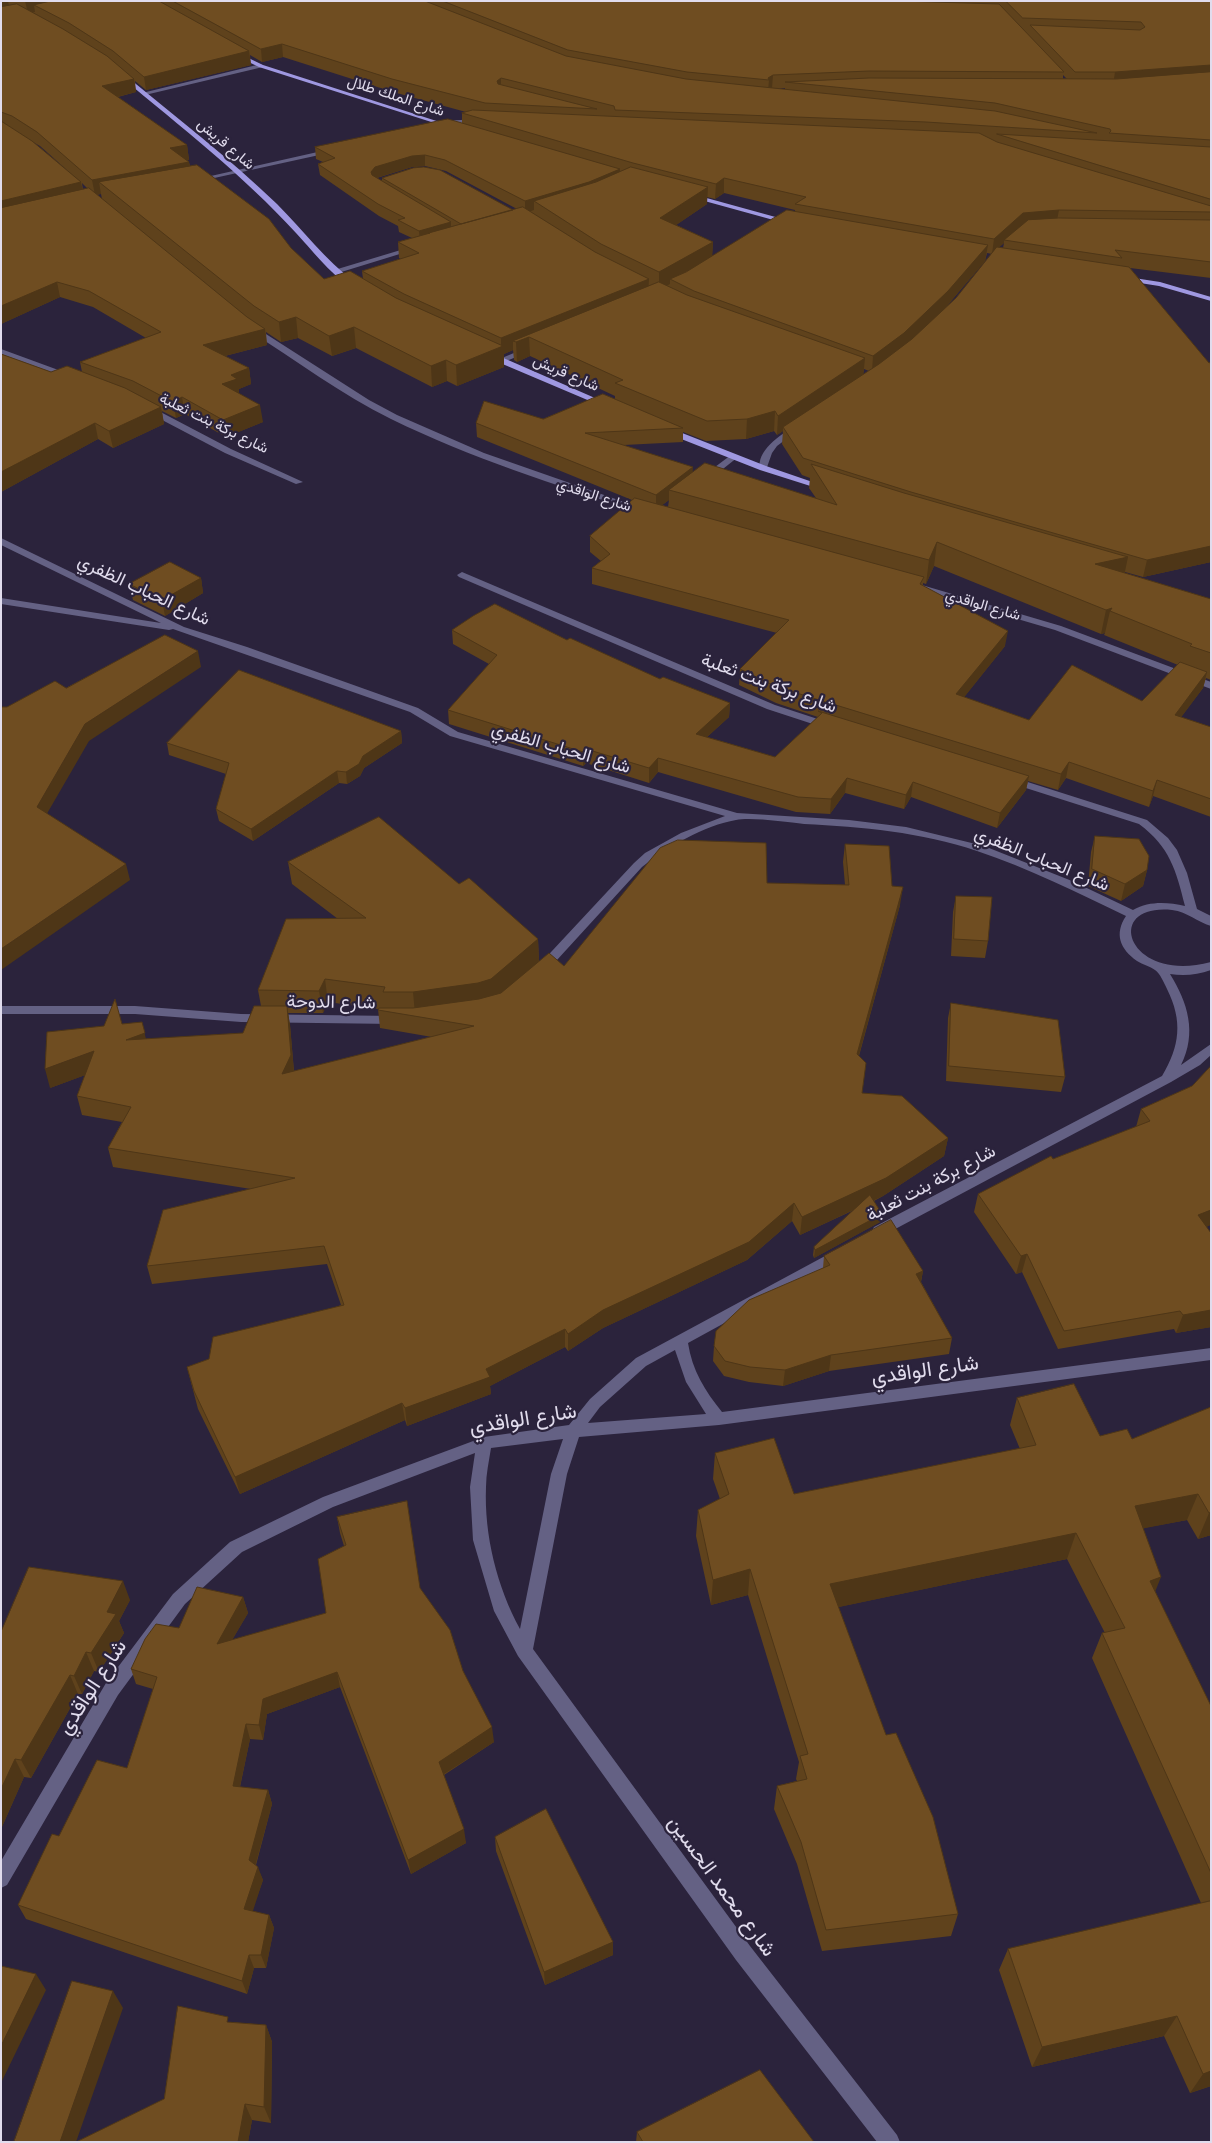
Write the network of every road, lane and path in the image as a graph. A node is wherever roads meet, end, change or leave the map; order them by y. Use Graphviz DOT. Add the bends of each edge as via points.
graph roads {
  1 [pos="226,48"];
  2 [pos="261,66"];
  3 [pos="119,72"];
  4 [pos="145,93"];
  5 [pos="488,120"];
  6 [pos="438,123"];
  7 [pos="424,126"];
  8 [pos="456,128"];
  9 [pos="334,150"];
  10 [pos="238,172"];
  11 [pos="190,181"];
  12 [pos="685,195"];
  13 [pos="785,222"];
  14 [pos="795,223"];
  15 [pos="778,226"];
  16 [pos="424,246"];
  17 [pos="335,271"];
  18 [pos="1111,276"];
  19 [pos="358,288"];
  20 [pos="1211,299"];
  21 [pos="246,324"];
  22 [pos="536,347"];
  23 [pos="1,351"];
  24 [pos="484,352"];
  25 [pos="501,360"];
  26 [pos="78,380"];
  27 [pos="139,405"];
  28 [pos="618,410"];
  29 [pos="804,424"];
  30 [pos="663,429"];
  31 [pos="734,457"];
  32 [pos="763,468"];
  33 [pos="300,482"];
  34 [pos="696,486"];
  35 [pos="839,492"];
  36 [pos="648,512"];
  37 [pos="1,541"];
  38 [pos="462,576"];
  39 [pos="904,583"];
  40 [pos="1,601"];
  41 [pos="181,629"];
  42 [pos="1211,686"];
  43 [pos="840,729"];
  44 [pos="997,776"];
  45 [pos="736,816"];
  46 [pos="1192,912"];
  47 [pos="1133,915"];
  48 [pos="1211,922"];
  49 [pos="1211,966"];
  50 [pos="1159,967"];
  51 [pos="532,978"];
  52 [pos="1,1010"];
  53 [pos="405,1020"];
  54 [pos="1211,1048"];
  55 [pos="1168,1079"];
  56 [pos="870,1236"];
  57 [pos="853,1246"];
  58 [pos="680,1340"];
  59 [pos="1211,1354"];
  60 [pos="720,1419"];
  61 [pos="573,1431"];
  62 [pos="484,1443"];
  63 [pos="524,1651"];
  64 [pos="1,1878"];
  65 [pos="890,2142"];
  1 -- 2 [label="main road, شارع الملك طلال"];
  2 -- 4 [label="street"];
  2 -- 6 [label="main road, شارع الملك طلال"];
  3 -- 4 [label="main road, شارع قريش"];
  4 -- 10 [label="main road, شارع قريش"];
  5 -- 6 [label="street"];
  6 -- 7 [label="street"];
  6 -- 8 [label="main road, شارع الملك طلال"];
  9 -- 10 [label="street"];
  10 -- 11 [label="street"];
  10 -- 17 [label="main road, شارع قريش" via="275,206"];
  12 -- 13 [label="main road"];
  13 -- 14 [label="main road"];
  13 -- 15 [label="street"];
  16 -- 17 [label="street"];
  17 -- 19 [label="main road, شارع قريش"];
  18 -- 20 [label="main road" via="1160,284"];
  21 -- 36 [label="street, شارع الواقدي" via="394,417 481,455"];
  22 -- 25 [label="street"];
  23 -- 26 [label="street"];
  24 -- 25 [label="main road, شارع قريش"];
  25 -- 28 [label="main road, شارع قريش"];
  27 -- 33 [label="street, شارع بركة بنت ثعلبة" via="228,451"];
  29 -- 32 [label="street" via="773,444 766,453"];
  30 -- 31 [label="main road"];
  31 -- 32 [label="main road"];
  31 -- 34 [label="street"];
  32 -- 35 [label="main road"];
  37 -- 41 [label="street, شارع الحباب الظفري"];
  38 -- 43 [label="street, شارع بركة بنت ثعلبة" via="771,707"];
  39 -- 42 [label="street, شارع الواقدي" via="1058,628"];
  40 -- 41 [label="street"];
  41 -- 45 [label="street, شارع الحباب الظفري" via="414,710 454,734"];
  44 -- 46 [label="street" via="1143,822 1156,830 1180,863"];
  45 -- 47 [label="street, شارع الحباب الظفري" via="906,830 980,848"];
  45 -- 51 [label="street" via="685,834 655,850"];
  46 -- 47 [label="street" via="1160,907"];
  46 -- 48 [label="street"];
  47 -- 50 [label="street" via="1124,928 1126,943 1139,957"];
  49 -- 50 [label="street" via="1182,972"];
  50 -- 55 [label="street" via="1172,985 1182,1016 1181,1051"];
  52 -- 53 [label="street, شارع الدوحة" via="135,1010 241,1018"];
  54 -- 55 [label="street, شارع بركة بنت ثعلبة" via="1196,1062"];
  55 -- 56 [label="street, شارع بركة بنت ثعلبة"];
  57 -- 58 [label="street"];
  58 -- 60 [label="street" via="686,1370 694,1387"];
  58 -- 61 [label="street" via="641,1362 618,1380"];
  59 -- 60 [label="street, شارع الواقدي"];
  60 -- 61 [label="street, شارع الواقدي"];
  61 -- 62 [label="street, شارع الواقدي"];
  61 -- 63 [label="street" via="559,1474"];
  62 -- 63 [label="street, شارع محمد الحسين" via="478,1487 481,1540 502,1611"];
  62 -- 64 [label="street, شارع الواقدي" via="328,1502 236,1548 179,1598 112,1689"];
  63 -- 65 [label="street, شارع محمد الحسين" via="742,1954"];
}
